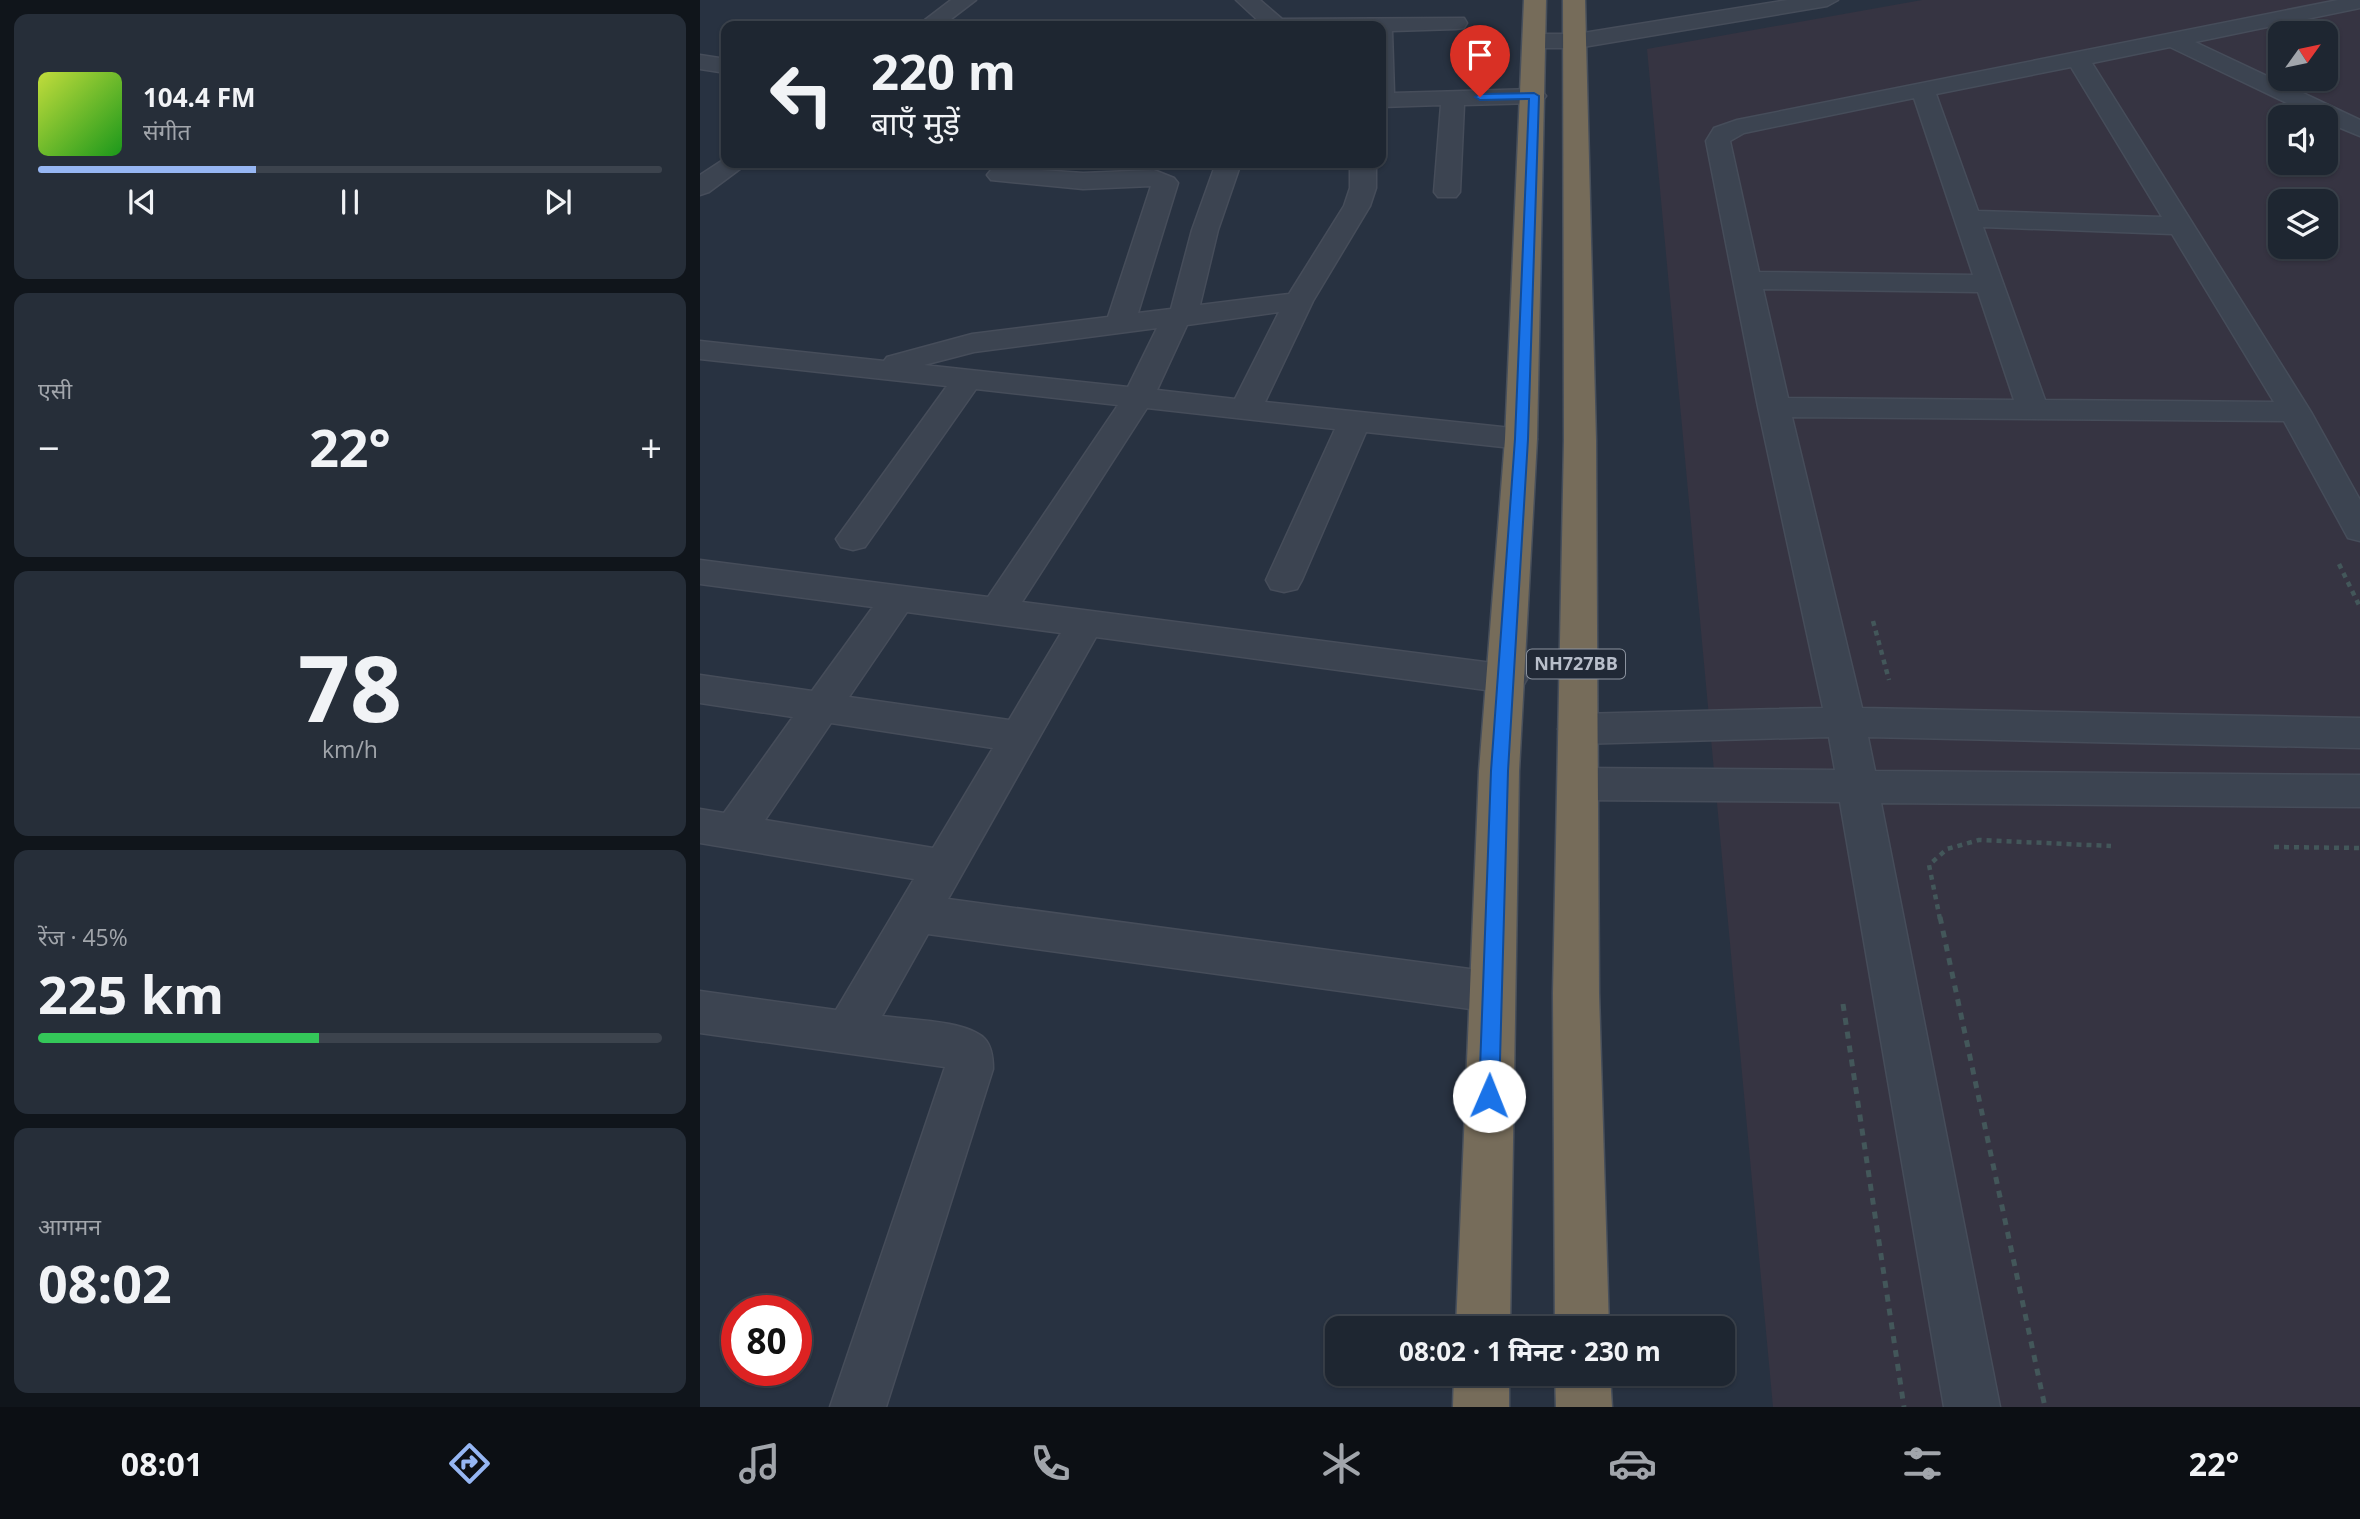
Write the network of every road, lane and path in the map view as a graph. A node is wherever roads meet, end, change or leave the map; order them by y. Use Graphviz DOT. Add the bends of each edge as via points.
graph roads {
  1 [pos="965,0"];
  2 [pos="1247,0"];
  3 [pos="1535,0"];
  4 [pos="1574,0"];
  5 [pos="1827,0"];
  6 [pos="2360,2"];
  7 [pos="935,21"];
  8 [pos="1271,21"];
  9 [pos="1457,23"];
  10 [pos="1386,24"];
  11 [pos="2169,38"];
  12 [pos="1535,41"];
  13 [pos="1577,41"];
  14 [pos="2078,59"];
  15 [pos="700,62"];
  16 [pos="721,65"];
  17 [pos="1923,90"];
  18 [pos="1534,96"];
  19 [pos="1453,98"];
  20 [pos="1386,100"];
  21 [pos="2360,129"];
  22 [pos="728,168"];
  23 [pos="1226,168"];
  24 [pos="1363,168"];
  25 [pos="1000,174"];
  26 [pos="700,187"];
  27 [pos="1447,192"];
  28 [pos="1968,219"];
  29 [pos="2180,226"];
  30 [pos="1748,280"];
  31 [pos="1990,284"];
  32 [pos="1299,302"];
  33 [pos="1180,318"];
  34 [pos="1120,325"];
  35 [pos="700,350"];
  36 [pos="875,369"];
  37 [pos="968,379"];
  38 [pos="1139,396"];
  39 [pos="1774,407"];
  40 [pos="1246,408"];
  41 [pos="2032,408"];
  42 [pos="2295,412"];
  43 [pos="1355,420"];
  44 [pos="1521,439"];
  45 [pos="2360,530"];
  46 [pos="853,539"];
  47 [pos="1284,580"];
  48 [pos="706,581"];
  49 [pos="899,597"];
  50 [pos="999,609"];
  51 [pos="1872,615"];
  52 [pos="1086,622"];
  53 [pos="1508,679"];
  54 [pos="700,689"];
  55 [pos="1892,692"];
  56 [pos="822,707"];
  57 [pos="1846,722"];
  58 [pos="1578,729"];
  59 [pos="2360,733"];
  60 [pos="1020,737"];
  61 [pos="1578,784"];
  62 [pos="1858,788"];
  63 [pos="2360,791"];
  64 [pos="717,829"];
  65 [pos="2111,846"];
  66 [pos="2274,847"];
  67 [pos="2360,848"];
  68 [pos="944,867"];
  69 [pos="918,914"];
  70 [pos="1492,992"];
  71 [pos="1842,1000"];
  72 [pos="700,1012"];
  73 [pos="848,1032"];
  74 [pos="1483,1316"];
  75 [pos="1582,1316"];
  76 [pos="1482,1386"];
  77 [pos="1583,1386"];
  78 [pos="858,1407"];
  79 [pos="1481,1407"];
  80 [pos="1584,1407"];
  81 [pos="1904,1407"];
  82 [pos="1972,1407"];
  83 [pos="2045,1407"];
  1 -- 7 [label="street"];
  2 -- 8 [label="street"];
  3 -- 12 [label="highway, NH727BB"];
  4 -- 13 [label="highway, NH727BB"];
  5 -- 13 [label="street"];
  6 -- 11 [label="street"];
  9 -- 10 [label="street"];
  11 -- 14 [label="street"];
  11 -- 21 [label="street"];
  12 -- 13 [label="street"];
  12 -- 18 [label="highway, NH727BB"];
  13 -- 58 [label="highway, NH727BB"];
  14 -- 17 [label="street"];
  14 -- 29 [label="street"];
  15 -- 16 [label="street"];
  17 -- 28 [label="street"];
  17 -- 30 [label="street" via="1723,133 1718,141"];
  18 -- 19 [label="street"];
  18 -- 44 [label="highway, NH727BB"];
  19 -- 20 [label="street"];
  19 -- 27 [label="street"];
  22 -- 26 [label="street"];
  23 -- 33 [label="street"];
  24 -- 32 [label="street" via="1357,206"];
  25 -- 34 [label="street" via="1083,181 1154,178 1165,183"];
  28 -- 29 [label="street"];
  28 -- 31 [label="street"];
  29 -- 42 [label="street"];
  30 -- 31 [label="street"];
  30 -- 39 [label="street"];
  31 -- 41 [label="street"];
  32 -- 33 [label="street"];
  32 -- 40 [label="street"];
  33 -- 34 [label="street"];
  33 -- 38 [label="street"];
  34 -- 36 [label="street" via="972,344"];
  35 -- 36 [label="street"];
  36 -- 37 [label="street"];
  37 -- 38 [label="street"];
  37 -- 46 [label="street"];
  38 -- 40 [label="street"];
  38 -- 50 [label="street"];
  39 -- 41 [label="street"];
  39 -- 57 [label="street"];
  40 -- 43 [label="street"];
  41 -- 42 [label="street"];
  42 -- 45 [label="street"];
  43 -- 44 [label="street"];
  43 -- 47 [label="street"];
  44 -- 53 [label="highway, NH727BB"];
  48 -- 49 [label="street"];
  49 -- 50 [label="street"];
  49 -- 56 [label="street"];
  50 -- 52 [label="street"];
  51 -- 55 [label="path"];
  52 -- 53 [label="street"];
  52 -- 60 [label="street"];
  53 -- 70 [label="highway, NH727BB" via="1499,771"];
  54 -- 56 [label="street"];
  56 -- 60 [label="street"];
  56 -- 64 [label="street"];
  57 -- 58 [label="street"];
  57 -- 59 [label="street"];
  57 -- 62 [label="street"];
  58 -- 61 [label="highway, NH727BB"];
  60 -- 68 [label="street"];
  61 -- 62 [label="street"];
  61 -- 75 [label="highway, NH727BB"];
  62 -- 63 [label="street"];
  62 -- 82 [label="street"];
  64 -- 68 [label="street"];
  65 -- 83 [label="path" via="1979,840 1947,849 1929,865"];
  66 -- 67 [label="path"];
  68 -- 69 [label="street"];
  69 -- 70 [label="street"];
  69 -- 73 [label="street"];
  70 -- 74 [label="highway, NH727BB"];
  71 -- 81 [label="path"];
  72 -- 73 [label="street"];
  73 -- 78 [label="street" via="959,1048 968,1055 969,1069"];
  76 -- 79 [label="highway"];
  77 -- 80 [label="highway"];
}
